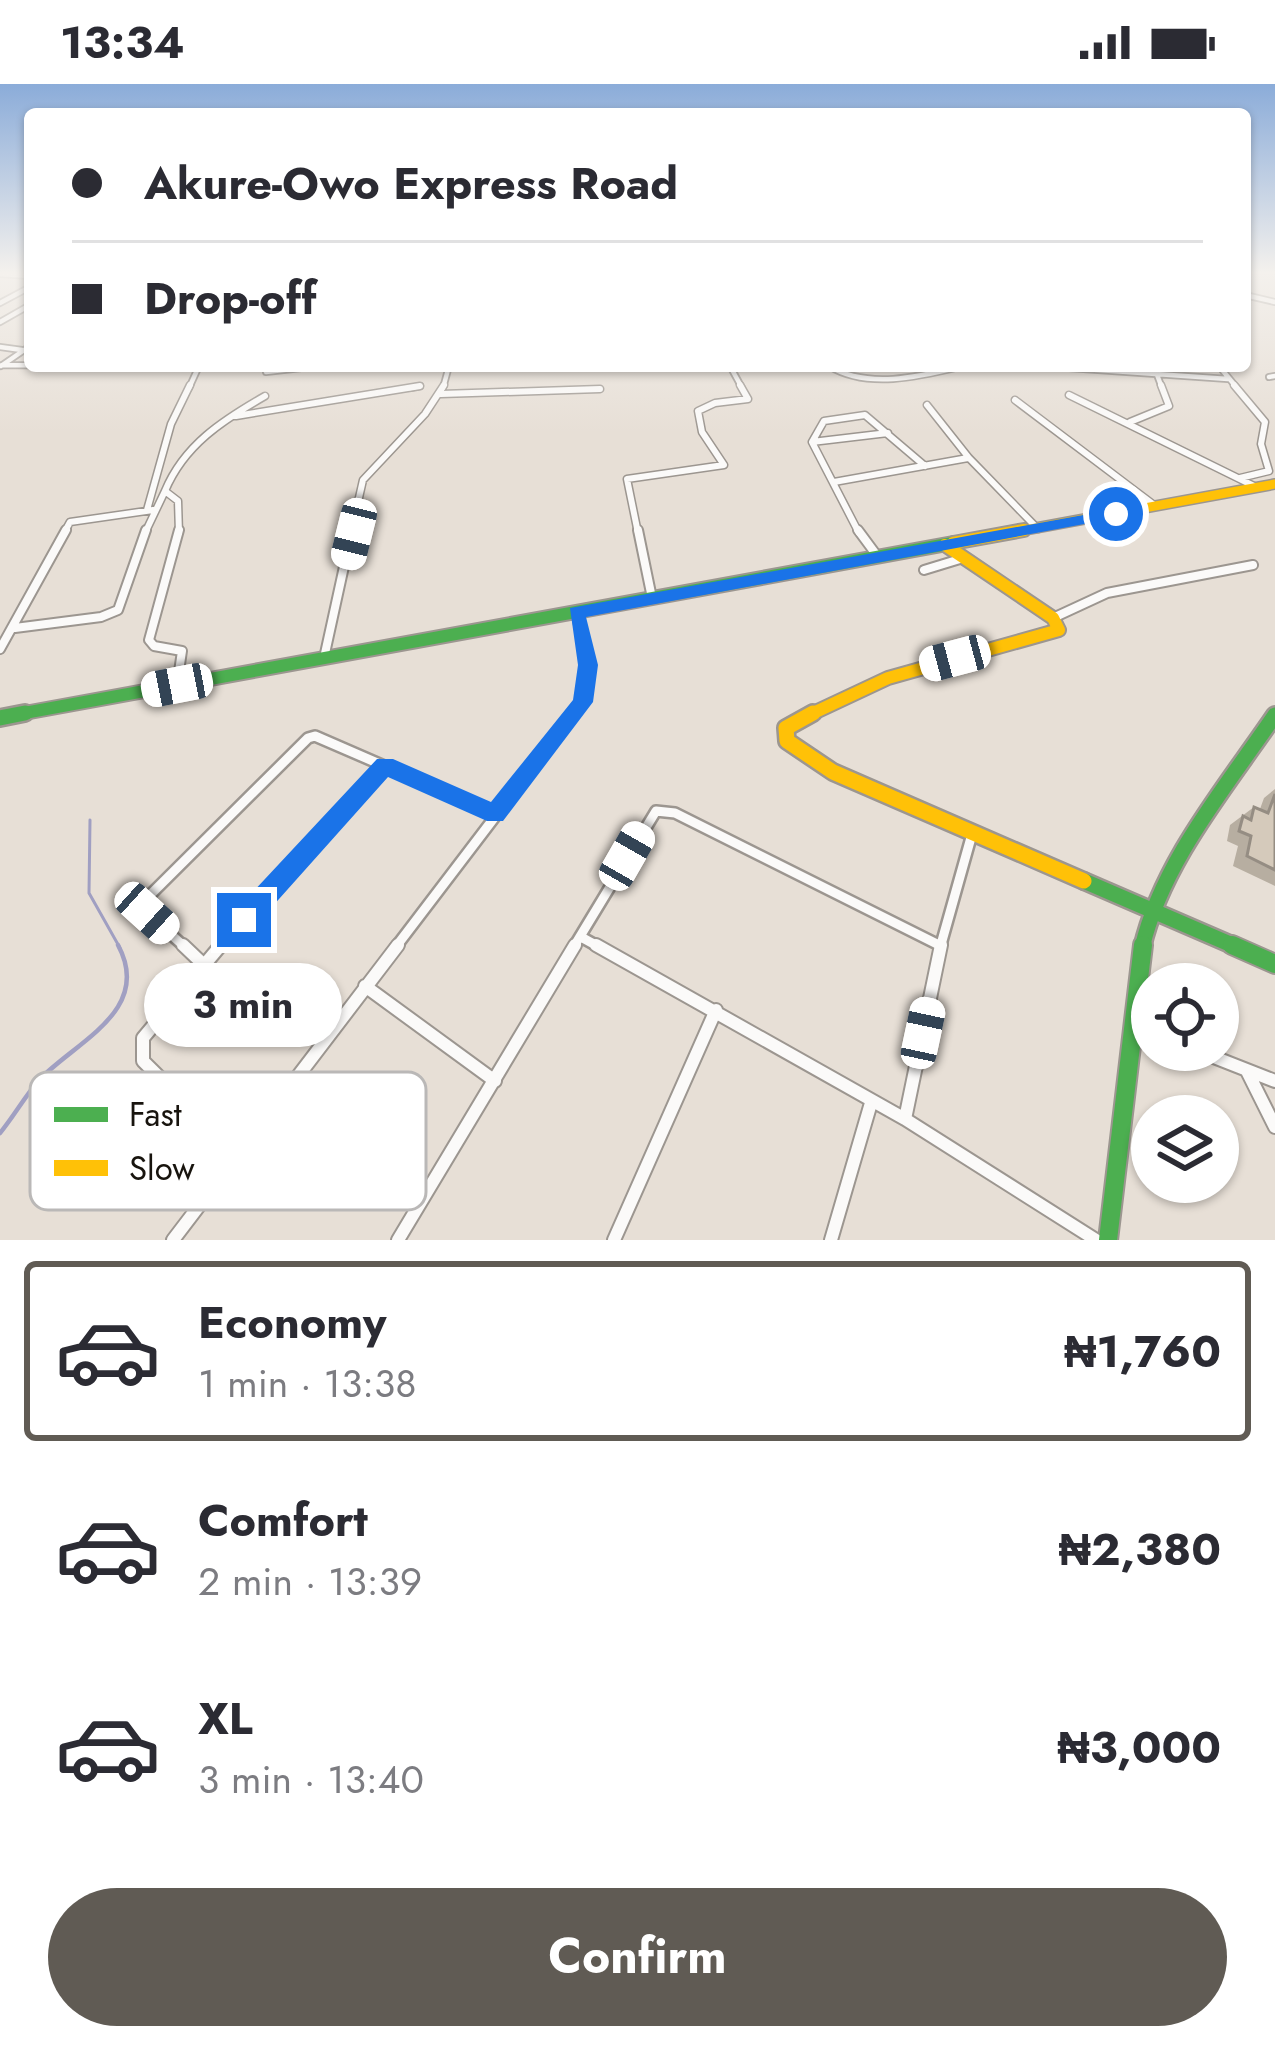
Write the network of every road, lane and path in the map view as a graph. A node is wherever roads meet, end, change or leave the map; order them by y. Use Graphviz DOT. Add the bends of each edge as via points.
graph roads {
  1 [pos="196,372"];
  2 [pos="447,372"];
  3 [pos="733,372"];
  4 [pos="838,372"];
  5 [pos="900,372"];
  6 [pos="931,372"];
  7 [pos="1139,372"];
  8 [pos="1223,372"];
  9 [pos="1156,373"];
  10 [pos="903,377"];
  11 [pos="1228,379"];
  12 [pos="420,386"];
  13 [pos="600,389"];
  14 [pos="441,394"];
  15 [pos="1069,395"];
  16 [pos="265,396"];
  17 [pos="1015,400"];
  18 [pos="927,405"];
  19 [pos="235,416"];
  20 [pos="1128,423"];
  21 [pos="888,433"];
  22 [pos="812,442"];
  23 [pos="969,458"];
  24 [pos="925,466"];
  25 [pos="1239,478"];
  26 [pos="834,482"];
  27 [pos="1275,484"];
  28 [pos="1257,488"];
  29 [pos="165,491"];
  30 [pos="1155,506"];
  31 [pos="150,511"];
  32 [pos="1038,529"];
  33 [pos="945,545"];
  34 [pos="878,557"];
  35 [pos="960,559"];
  36 [pos="1253,565"];
  37 [pos="924,570"];
  38 [pos="652,598"];
  39 [pos="576,613"];
  40 [pos="1054,618"];
  41 [pos="16,628"];
  42 [pos="0,649"];
  43 [pos="324,658"];
  44 [pos="177,685"];
  45 [pos="1275,715"];
  46 [pos="0,718"];
  47 [pos="385,766"];
  48 [pos="495,814"];
  49 [pos="972,834"];
  50 [pos="1151,910"];
  51 [pos="581,937"];
  52 [pos="940,946"];
  53 [pos="1139,963"];
  54 [pos="204,964"];
  55 [pos="1275,964"];
  56 [pos="365,986"];
  57 [pos="716,1010"];
  58 [pos="1131,1033"];
  59 [pos="1239,1068"];
  60 [pos="1247,1071"];
  61 [pos="155,1072"];
  62 [pos="299,1072"];
  63 [pos="495,1081"];
  64 [pos="1275,1081"];
  65 [pos="871,1103"];
  66 [pos="905,1120"];
  67 [pos="1275,1126"];
  68 [pos="426,1194"];
  69 [pos="195,1210"];
  70 [pos="416,1210"];
  71 [pos="173,1240"];
  72 [pos="398,1240"];
  73 [pos="614,1240"];
  74 [pos="832,1240"];
  75 [pos="1096,1240"];
  76 [pos="1108,1240"];
  1 -- 31 [label="street" via="167,437"];
  2 -- 14 [label="street"];
  3 -- 38 [label="street" via="747,401 715,403 696,418 724,465 627,479"];
  4 -- 10 [label="street"];
  5 -- 10 [label="street"];
  6 -- 10 [label="street"];
  7 -- 9 [label="street"];
  8 -- 11 [label="street"];
  9 -- 11 [label="street"];
  9 -- 20 [label="street" via="1168,406"];
  11 -- 25 [label="street" via="1265,422 1269,471"];
  12 -- 19 [label="street"];
  13 -- 14 [label="street"];
  14 -- 43 [label="street" via="363,480"];
  15 -- 20 [label="street"];
  16 -- 19 [label="street"];
  17 -- 30 [label="street"];
  18 -- 23 [label="street"];
  19 -- 29 [label="street" via="179,456"];
  20 -- 25 [label="street"];
  21 -- 22 [label="street"];
  21 -- 22 [label="street" via="865,415 841,416 824,421"];
  21 -- 24 [label="street"];
  22 -- 26 [label="street"];
  23 -- 24 [label="street"];
  23 -- 32 [label="street"];
  24 -- 26 [label="street"];
  25 -- 28 [label="street"];
  26 -- 34 [label="street"];
  27 -- 28 [label="main road"];
  28 -- 30 [label="main road"];
  29 -- 31 [label="street"];
  29 -- 44 [label="street" via="178,501 179,542 149,640 182,651"];
  30 -- 32 [label="main road"];
  31 -- 41 [label="street" via="70,521"];
  31 -- 41 [label="street" via="118,610"];
  32 -- 33 [label="main road"];
  33 -- 34 [label="main road"];
  33 -- 35 [label="main road"];
  34 -- 38 [label="main road"];
  35 -- 37 [label="street"];
  35 -- 40 [label="main road"];
  36 -- 40 [label="street" via="1107,592"];
  38 -- 39 [label="main road"];
  39 -- 43 [label="main road"];
  39 -- 48 [label="street" via="588,665 583,702"];
  40 -- 49 [label="main road" via="1060,626 1053,633 888,678 785,728 787,741 809,760"];
  41 -- 42 [label="street"];
  43 -- 44 [label="main road"];
  44 -- 46 [label="main road"];
  45 -- 50 [label="main road"];
  47 -- 48 [label="street"];
  47 -- 54 [label="street"];
  47 -- 54 [label="street" via="308,738 146,896 147,913"];
  48 -- 56 [label="street"];
  49 -- 50 [label="main road"];
  49 -- 52 [label="street"];
  50 -- 53 [label="main road"];
  50 -- 55 [label="main road"];
  51 -- 52 [label="street" via="650,816 664,811"];
  51 -- 57 [label="street"];
  51 -- 63 [label="street"];
  52 -- 66 [label="street"];
  54 -- 61 [label="street" via="143,1038 140,1052"];
  56 -- 62 [label="street"];
  56 -- 63 [label="street"];
  57 -- 65 [label="street"];
  57 -- 73 [label="street"];
  58 -- 76 [label="main road"];
  59 -- 60 [label="street"];
  60 -- 64 [label="street"];
  60 -- 67 [label="street"];
  63 -- 68 [label="street"];
  65 -- 66 [label="street"];
  65 -- 74 [label="street"];
  66 -- 75 [label="street"];
  69 -- 71 [label="street"];
  70 -- 72 [label="street"];
}
